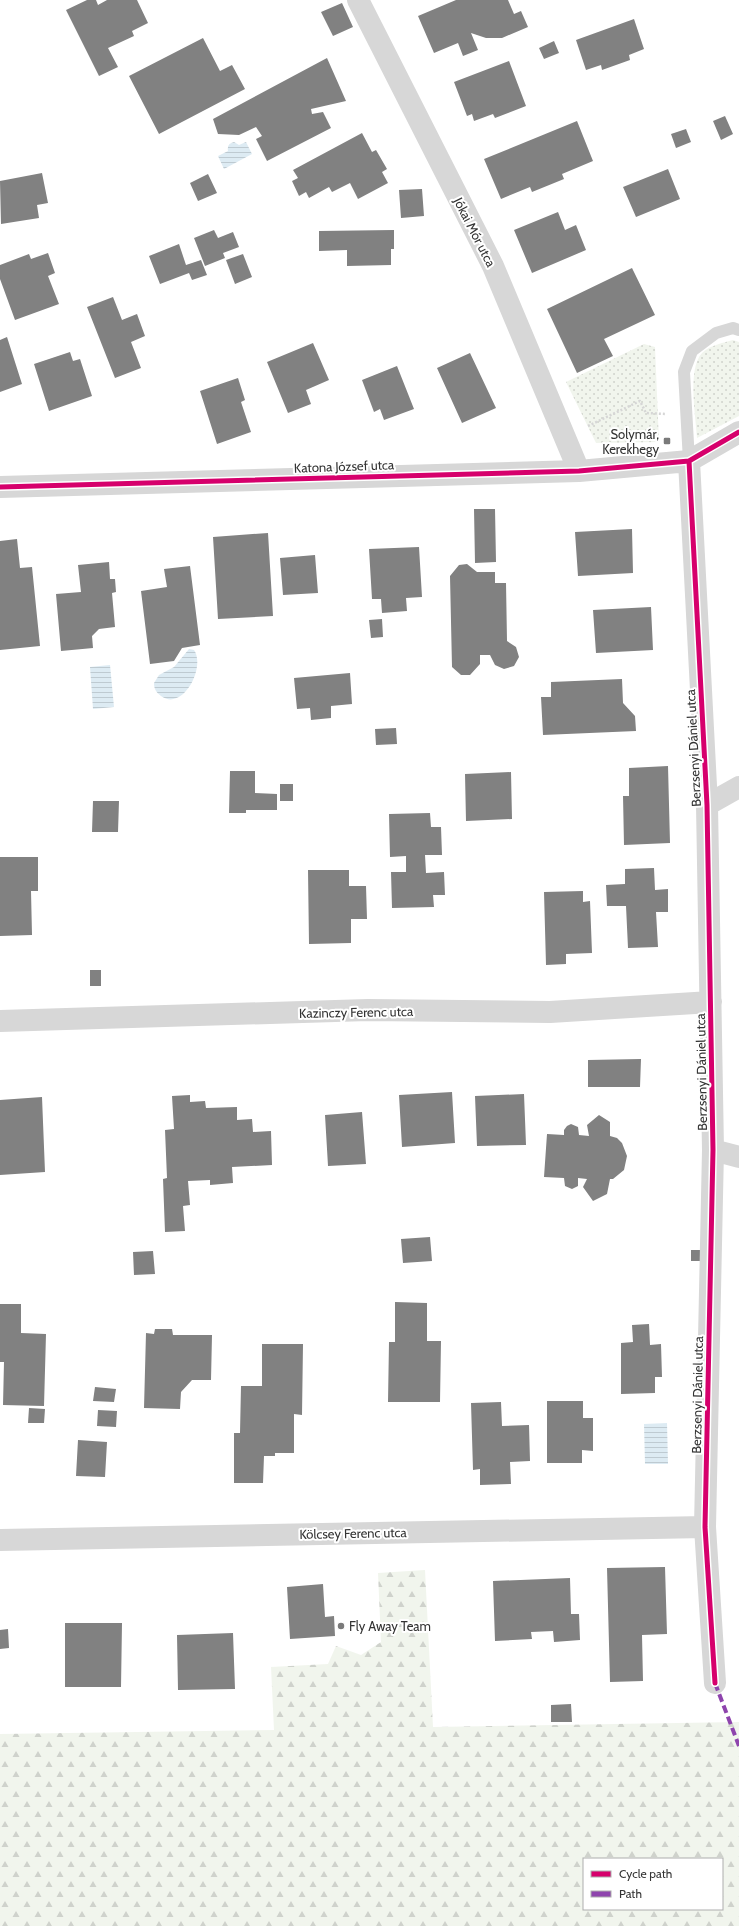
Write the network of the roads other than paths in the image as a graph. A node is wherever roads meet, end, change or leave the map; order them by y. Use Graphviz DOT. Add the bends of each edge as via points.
graph roads {
  1 [pos="358,0"];
  2 [pos="739,330"];
  3 [pos="739,432"];
  4 [pos="689,461"];
  5 [pos="579,471"];
  6 [pos="0,486"];
  7 [pos="739,787"];
  8 [pos="707,804"];
  9 [pos="711,1002"];
  10 [pos="0,1021"];
  11 [pos="713,1150"];
  12 [pos="739,1156"];
  13 [pos="705,1527"];
  14 [pos="0,1540"];
  15 [pos="715,1683"];
  1 -- 5 [label="street, Jókai Mór utca" via="493,266"];
  2 -- 4 [label="lane" via="733,328 716,333 692,351 684,372"];
  3 -- 4 [label="street"];
  4 -- 5 [label="street, Katona József utca"];
  4 -- 8 [label="street, Berzsenyi Dániel utca"];
  5 -- 6 [label="street, Katona József utca"];
  7 -- 8 [label="street"];
  8 -- 9 [label="street, Berzsenyi Dániel utca"];
  9 -- 10 [label="street, Kazinczy Ferenc utca" via="550,1012 368,1010"];
  9 -- 11 [label="street, Berzsenyi Dániel utca"];
  11 -- 12 [label="street"];
  11 -- 13 [label="street, Berzsenyi Dániel utca"];
  13 -- 14 [label="street, Kölcsey Ferenc utca"];
  13 -- 15 [label="street, Berzsenyi Dániel utca"];
}
